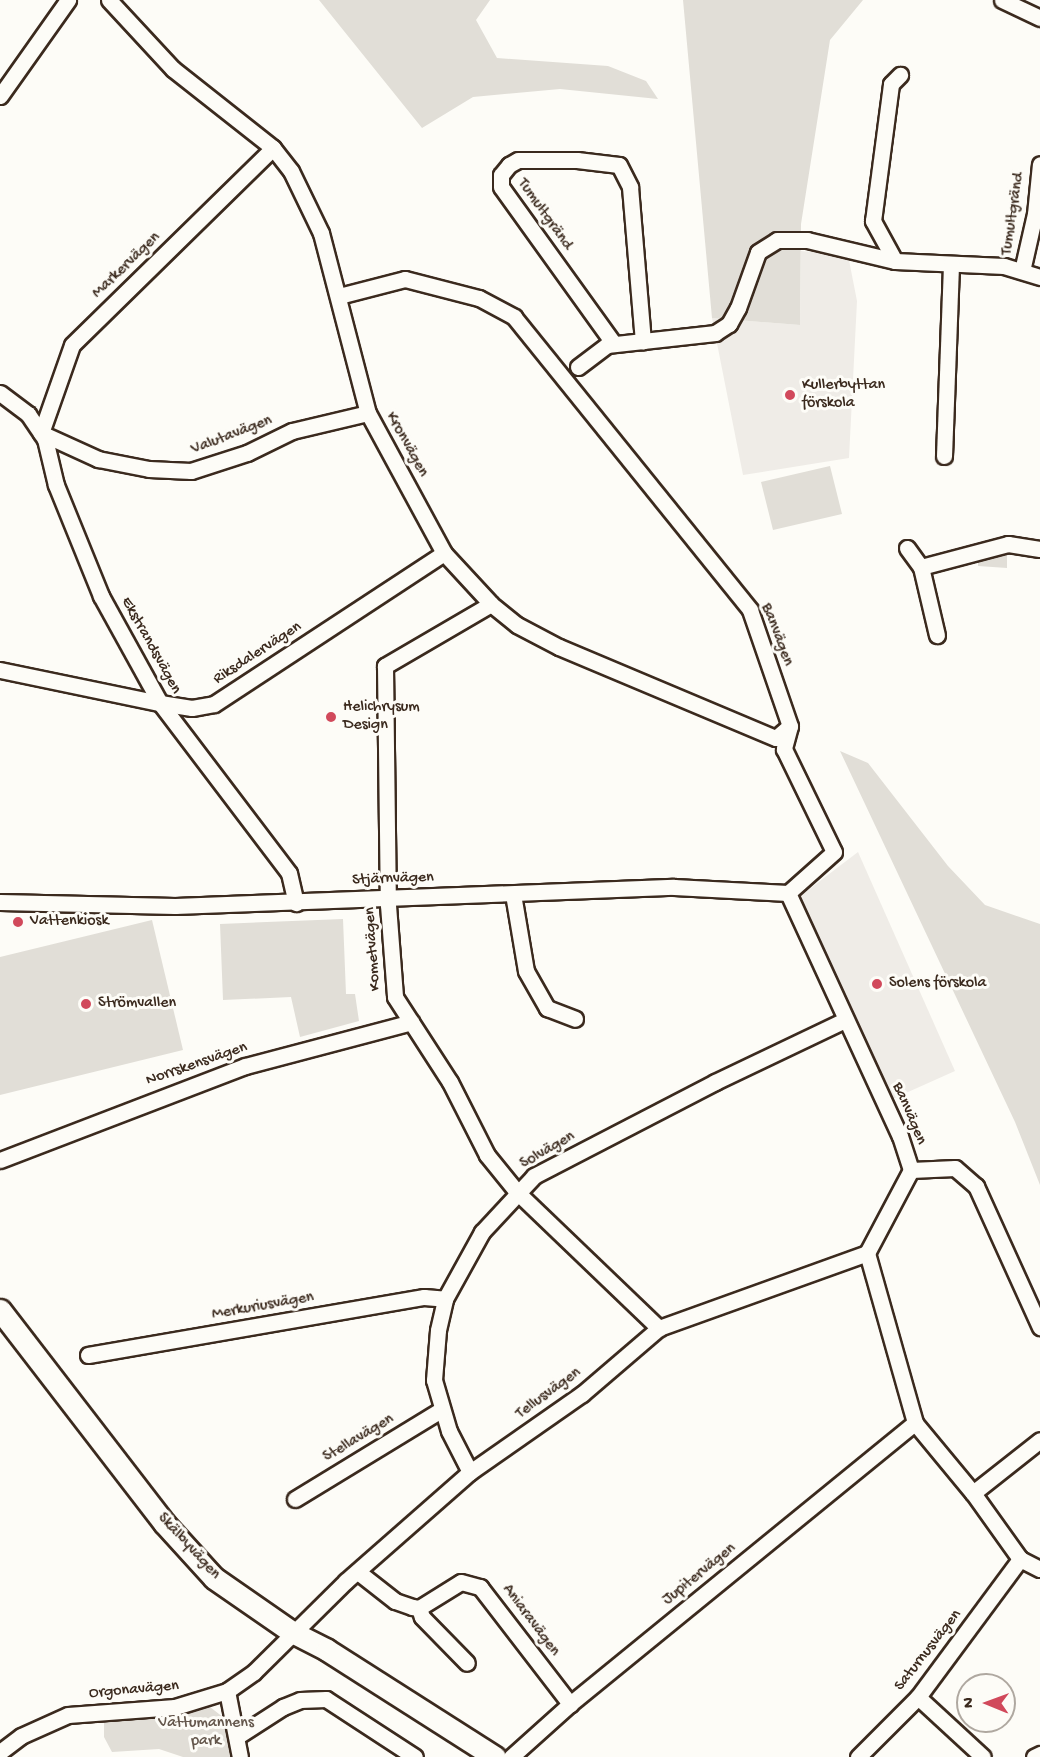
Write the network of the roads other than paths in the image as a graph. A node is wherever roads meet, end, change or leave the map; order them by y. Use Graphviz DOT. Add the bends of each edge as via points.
graph roads {
  1 [pos="68,0"];
  2 [pos="109,0"];
  3 [pos="1002,0"];
  4 [pos="1040,18"];
  5 [pos="900,75"];
  6 [pos="0,96"];
  7 [pos="273,148"];
  8 [pos="1040,164"];
  9 [pos="895,261"];
  10 [pos="951,264"];
  11 [pos="1022,271"];
  12 [pos="1040,277"];
  13 [pos="339,296"];
  14 [pos="644,341"];
  15 [pos="614,345"];
  16 [pos="578,367"];
  17 [pos="0,393"];
  18 [pos="368,413"];
  19 [pos="41,433"];
  20 [pos="944,456"];
  21 [pos="907,548"];
  22 [pos="1040,549"];
  23 [pos="444,553"];
  24 [pos="921,567"];
  25 [pos="490,604"];
  26 [pos="938,635"];
  27 [pos="0,670"];
  28 [pos="160,703"];
  29 [pos="790,726"];
  30 [pos="788,893"];
  31 [pos="513,894"];
  32 [pos="389,897"];
  33 [pos="0,902"];
  34 [pos="296,903"];
  35 [pos="575,1019"];
  36 [pos="845,1020"];
  37 [pos="411,1022"];
  38 [pos="0,1160"];
  39 [pos="911,1170"];
  40 [pos="517,1192"];
  41 [pos="867,1253"];
  42 [pos="445,1299"];
  43 [pos="0,1310"];
  44 [pos="1040,1327"];
  45 [pos="659,1328"];
  46 [pos="88,1355"];
  47 [pos="441,1410"];
  48 [pos="915,1423"];
  49 [pos="1040,1440"];
  50 [pos="470,1472"];
  51 [pos="973,1492"];
  52 [pos="295,1499"];
  53 [pos="1020,1559"];
  54 [pos="1040,1569"];
  55 [pos="358,1572"];
  56 [pos="419,1608"];
  57 [pos="292,1632"];
  58 [pos="467,1663"];
  59 [pos="227,1691"];
  60 [pos="918,1697"];
  61 [pos="570,1704"];
  62 [pos="238,1736"];
  63 [pos="0,1752"];
  64 [pos="1040,1754"];
  65 [pos="240,1757"];
  66 [pos="415,1757"];
  67 [pos="495,1757"];
  68 [pos="511,1757"];
  69 [pos="858,1757"];
  70 [pos="983,1757"];
  71 [pos="1034,1757"];
  1 -- 6 [label="street"];
  2 -- 7 [label="street, Kronvägen" via="172,69"];
  3 -- 4 [label="street"];
  5 -- 9 [label="street" via="891,84 873,221"];
  7 -- 13 [label="street, Kronvägen" via="308,199"];
  7 -- 19 [label="street, Markervägen" via="72,345"];
  8 -- 11 [label="street, Tumultgränd" via="1035,214"];
  9 -- 10 [label="street, Tumultgränd"];
  9 -- 14 [label="street, Tumultgränd" via="807,240 777,240 758,252 729,324 715,333 694,338"];
  10 -- 11 [label="street, Tumultgränd"];
  10 -- 20 [label="street"];
  11 -- 12 [label="street, Tumultgränd"];
  13 -- 18 [label="street, Kronvägen"];
  13 -- 29 [label="street, Banvägen" via="405,279 429,283 479,298 527,328 657,498 750,610"];
  14 -- 15 [label="street, Tumultgränd"];
  14 -- 15 [label="street, Tumultgränd" via="630,187 619,165 519,159 501,175 501,187"];
  15 -- 16 [label="street, Tumultgränd"];
  17 -- 19 [label="street, Ekstrandsvägen" via="28,414"];
  18 -- 19 [label="street, Valutavägen" via="292,431 247,453 191,471 149,469 98,459"];
  18 -- 23 [label="street, Kronvägen"];
  19 -- 28 [label="street, Ekstrandsvägen" via="101,596"];
  21 -- 24 [label="street"];
  22 -- 24 [label="street" via="1008,544"];
  23 -- 25 [label="street, Kronvägen"];
  23 -- 28 [label="street, Riksdalervägen" via="214,704 192,708"];
  24 -- 26 [label="street"];
  25 -- 29 [label="street, Kronvägen" via="518,626 559,647 776,738"];
  25 -- 32 [label="street, Kometvägen" via="385,666"];
  27 -- 28 [label="street, Riksdalervägen"];
  28 -- 34 [label="street, Ekstrandsvägen" via="289,873"];
  29 -- 30 [label="street, Banvägen" via="784,748 834,852"];
  30 -- 31 [label="street, Stjärnvägen" via="674,887"];
  30 -- 36 [label="street, Banvägen"];
  31 -- 32 [label="street, Stjärnvägen"];
  31 -- 35 [label="street" via="526,971 547,1008"];
  32 -- 34 [label="street, Stjärnvägen"];
  32 -- 37 [label="street, Kometvägen" via="395,997"];
  33 -- 34 [label="street, Stjärnvägen" via="163,906"];
  36 -- 39 [label="street, Banvägen" via="900,1136"];
  36 -- 40 [label="street, Solvägen" via="534,1176"];
  37 -- 38 [label="street, Norrskensvägen" via="245,1066"];
  37 -- 40 [label="street, Kometvägen" via="450,1082 487,1155"];
  39 -- 41 [label="street, Banvägen"];
  39 -- 44 [label="street, Banvägen" via="955,1168 976,1186"];
  40 -- 42 [label="street, Solvägen" via="482,1232"];
  40 -- 45 [label="street, Kometvägen"];
  41 -- 45 [label="street, Tellusvägen"];
  41 -- 48 [label="street"];
  42 -- 46 [label="street, Merkuriusvägen" via="424,1297"];
  42 -- 47 [label="street, Solvägen" via="434,1380"];
  43 -- 57 [label="street, Skälbyvägen" via="164,1523 214,1578"];
  45 -- 50 [label="street, Tellusvägen" via="582,1394"];
  47 -- 50 [label="street, Solvägen"];
  47 -- 52 [label="street, Stellavägen"];
  48 -- 51 [label="street"];
  48 -- 61 [label="street, Jupitervägen"];
  49 -- 51 [label="street"];
  50 -- 55 [label="street, Tellusvägen"];
  51 -- 53 [label="street"];
  53 -- 54 [label="street"];
  53 -- 60 [label="street, Saturnusvägen"];
  55 -- 56 [label="street" via="403,1606"];
  55 -- 57 [label="street, Tellusvägen"];
  56 -- 58 [label="street" via="422,1617"];
  56 -- 61 [label="street, Aniaravägen" via="460,1582 480,1587"];
  57 -- 59 [label="street, Orgonavägen" via="254,1672"];
  57 -- 67 [label="street, Skälbyvägen" via="327,1650"];
  59 -- 62 [label="street"];
  59 -- 63 [label="street, Orgonavägen" via="175,1707 68,1715 21,1737"];
  60 -- 69 [label="street, Saturnusvägen"];
  60 -- 70 [label="street"];
  61 -- 68 [label="street, Jupitervägen"];
  62 -- 65 [label="street"];
  62 -- 66 [label="street" via="283,1707 300,1700 326,1699"];
  64 -- 71 [label="street"];
}
